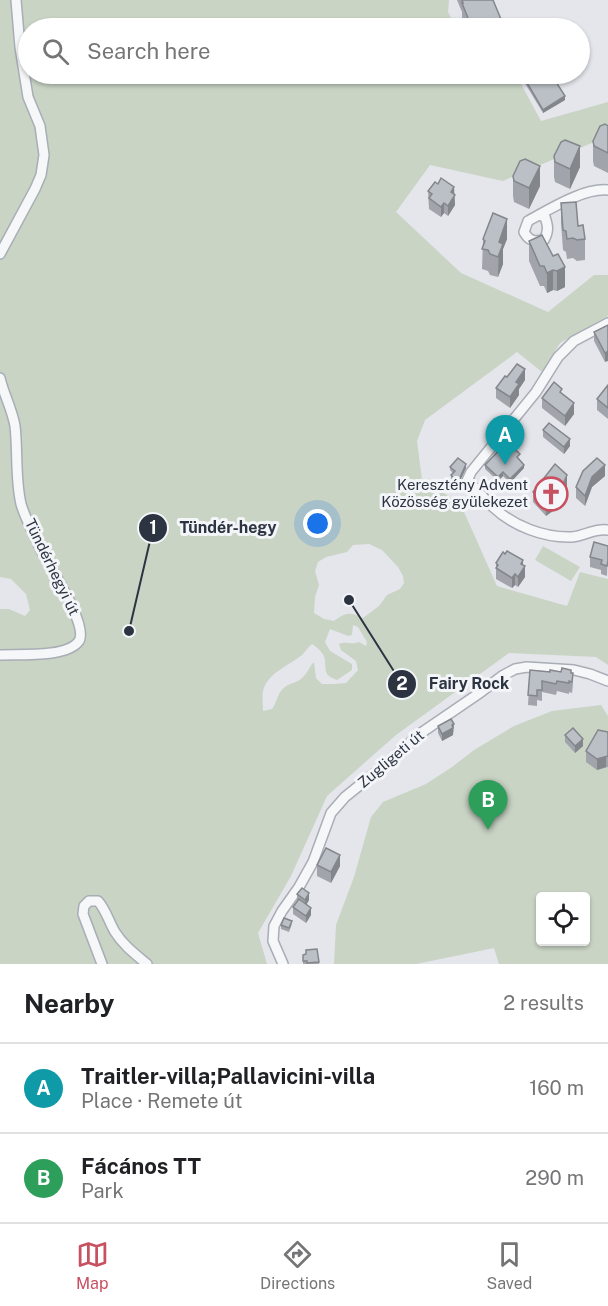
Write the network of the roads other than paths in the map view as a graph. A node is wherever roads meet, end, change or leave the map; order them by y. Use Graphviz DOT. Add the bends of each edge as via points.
graph roads {
  1 [pos="16,0"];
  2 [pos="18,24"];
  3 [pos="26,84"];
  4 [pos="608,190"];
  5 [pos="538,215"];
  6 [pos="0,254"];
  7 [pos="608,323"];
  8 [pos="0,378"];
  9 [pos="608,530"];
  10 [pos="0,656"];
  11 [pos="608,681"];
  12 [pos="102,964"];
  13 [pos="147,964"];
  14 [pos="283,964"];
  1 -- 2 [label="street"];
  3 -- 6 [label="street" via="40,126 44,155 41,175"];
  4 -- 5 [label="street" via="597,189"];
  7 -- 9 [label="street" via="574,341 558,357 536,392 466,482 494,508 530,530 568,537"];
  8 -- 10 [label="street, Tündérhegyi út" via="15,427 22,507 75,612 81,632 76,644 66,650"];
  11 -- 14 [label="street, Zugligeti út" via="574,670 515,669 421,733 345,797 331,813 312,862 274,926 273,941"];
  12 -- 13 [label="street" via="83,914 89,901 102,906 117,934"];
}
